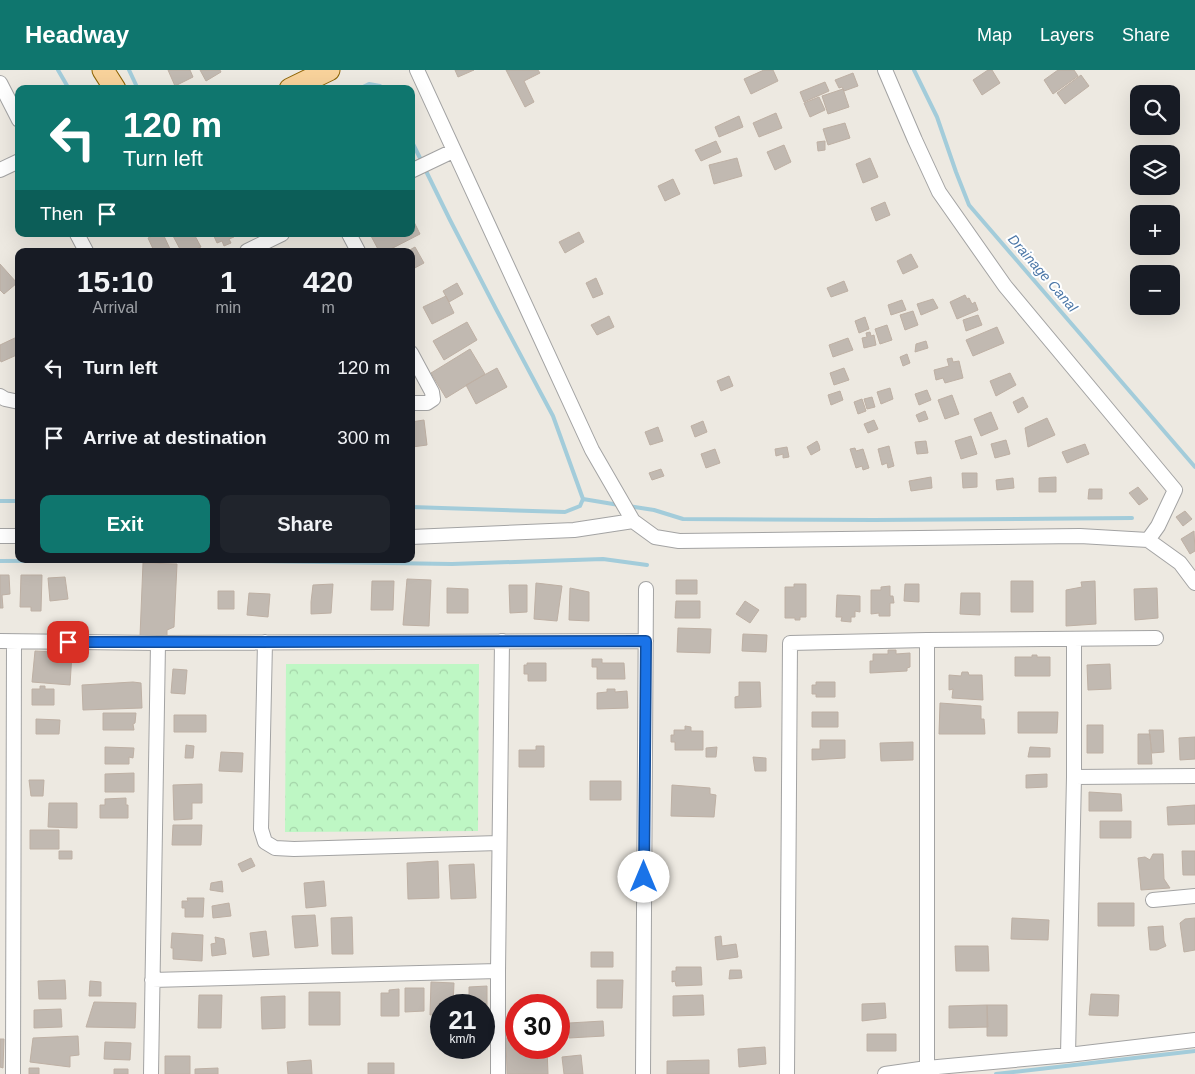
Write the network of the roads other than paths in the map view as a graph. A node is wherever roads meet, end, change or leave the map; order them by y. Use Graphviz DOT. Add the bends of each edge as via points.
graph roads {
  1 [pos="103,70"];
  2 [pos="330,70"];
  3 [pos="417,70"];
  4 [pos="885,70"];
  5 [pos="0,83"];
  6 [pos="112,85"];
  7 [pos="298,85"];
  8 [pos="15,112"];
  9 [pos="453,151"];
  10 [pos="15,163"];
  11 [pos="415,169"];
  12 [pos="0,170"];
  13 [pos="276,237"];
  14 [pos="253,248"];
  15 [pos="415,360"];
  16 [pos="0,396"];
  17 [pos="15,401"];
  18 [pos="415,403"];
  19 [pos="633,521"];
  20 [pos="0,536"];
  21 [pos="15,536"];
  22 [pos="415,537"];
  23 [pos="1148,540"];
  24 [pos="1195,583"];
  25 [pos="646,589"];
  26 [pos="1156,638"];
  27 [pos="927,640"];
  28 [pos="1074,640"];
  29 [pos="0,641"];
  30 [pos="502,641"];
  31 [pos="646,641"];
  32 [pos="14,642"];
  33 [pos="265,642"];
  34 [pos="158,643"];
  35 [pos="1195,776"];
  36 [pos="1074,777"];
  37 [pos="499,843"];
  38 [pos="1195,896"];
  39 [pos="1153,900"];
  40 [pos="498,971"];
  41 [pos="152,980"];
  42 [pos="1195,1040"];
  43 [pos="1068,1055"];
  44 [pos="927,1068"];
  45 [pos="13,1074"];
  46 [pos="151,1074"];
  47 [pos="498,1074"];
  48 [pos="643,1074"];
  49 [pos="787,1074"];
  50 [pos="885,1074"];
  1 -- 6 [label="main road"];
  2 -- 7 [label="main road"];
  3 -- 9 [label="street"];
  4 -- 23 [label="street" via="939,192 1005,286 1175,490"];
  5 -- 8 [label="street"];
  9 -- 11 [label="street"];
  9 -- 19 [label="street" via="592,450"];
  10 -- 12 [label="street"];
  13 -- 14 [label="street"];
  15 -- 18 [label="street" via="432,392 432,399 427,403"];
  16 -- 17 [label="street"];
  19 -- 22 [label="street" via="574,530"];
  19 -- 23 [label="street" via="656,537 679,541 1080,536"];
  20 -- 21 [label="street"];
  23 -- 24 [label="street" via="1180,563"];
  25 -- 31 [label="street"];
  26 -- 28 [label="street"];
  27 -- 28 [label="street"];
  27 -- 44 [label="street"];
  27 -- 49 [label="street" via="790,643"];
  28 -- 36 [label="street"];
  29 -- 32 [label="street"];
  30 -- 31 [label="street"];
  30 -- 33 [label="street"];
  30 -- 37 [label="street"];
  31 -- 48 [label="street"];
  32 -- 34 [label="street"];
  32 -- 45 [label="street"];
  33 -- 34 [label="street"];
  33 -- 37 [label="street" via="261,829 265,842 275,848 294,849"];
  34 -- 41 [label="street"];
  35 -- 36 [label="street"];
  36 -- 43 [label="street"];
  37 -- 40 [label="street"];
  38 -- 39 [label="street"];
  40 -- 41 [label="street"];
  40 -- 47 [label="street"];
  41 -- 46 [label="street"];
  42 -- 43 [label="street"];
  43 -- 44 [label="street"];
  44 -- 50 [label="street"];
}
